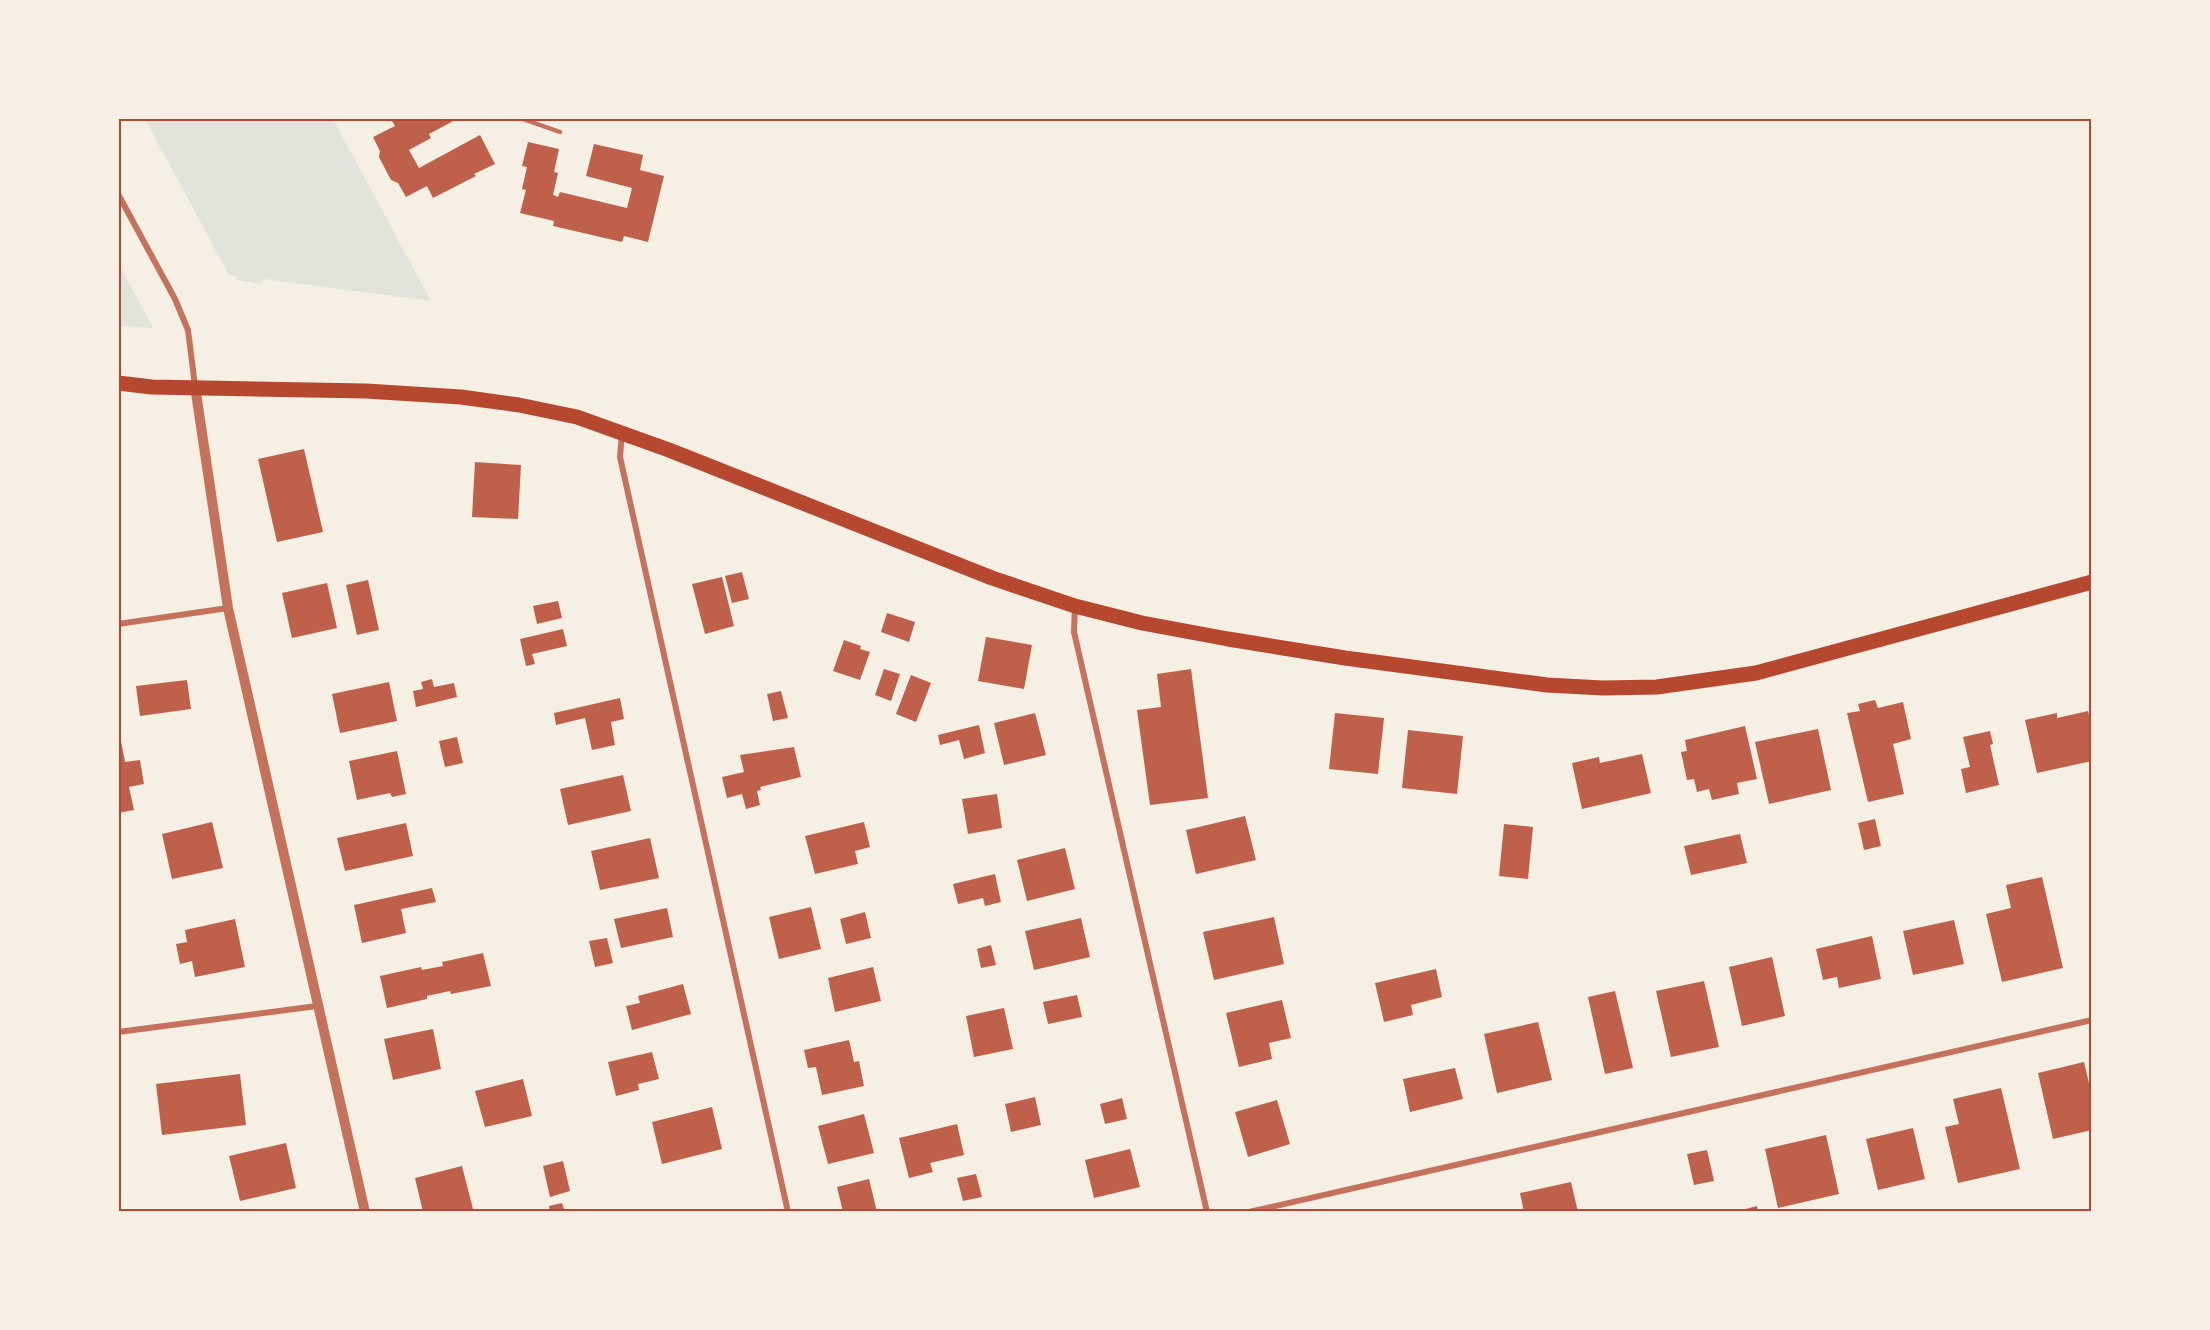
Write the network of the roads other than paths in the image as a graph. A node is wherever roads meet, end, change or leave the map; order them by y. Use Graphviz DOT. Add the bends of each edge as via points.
graph roads {
  1 [pos="520,118"];
  2 [pos="560,132"];
  3 [pos="118,194"];
  4 [pos="118,383"];
  5 [pos="195,386"];
  6 [pos="622,432"];
  7 [pos="2091,582"];
  8 [pos="1075,606"];
  9 [pos="228,608"];
  10 [pos="118,624"];
  11 [pos="316,1006"];
  12 [pos="2091,1020"];
  13 [pos="118,1032"];
  14 [pos="364,1212"];
  15 [pos="788,1212"];
  16 [pos="1207,1212"];
  17 [pos="1249,1212"];
  1 -- 2 [label="lane"];
  3 -- 5 [label="street" via="188,330"];
  4 -- 5 [label="main road"];
  5 -- 6 [label="main road" via="461,397 577,417"];
  5 -- 9 [label="street"];
  6 -- 8 [label="main road" via="992,578"];
  6 -- 15 [label="street" via="620,457"];
  7 -- 8 [label="main road" via="1756,673 1658,687 1547,685 1333,656 1152,625"];
  8 -- 16 [label="street" via="1074,632"];
  9 -- 10 [label="street"];
  9 -- 11 [label="street"];
  11 -- 13 [label="street"];
  11 -- 14 [label="street"];
  12 -- 17 [label="street"];
}
